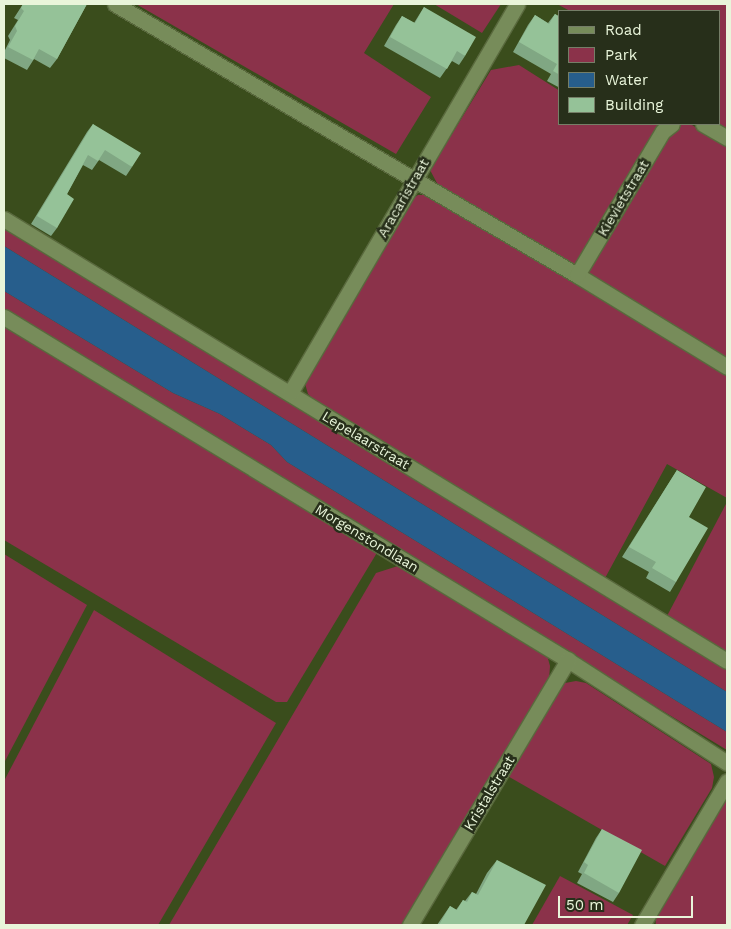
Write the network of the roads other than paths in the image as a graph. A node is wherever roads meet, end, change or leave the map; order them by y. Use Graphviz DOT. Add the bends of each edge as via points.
graph roads {
  1 [pos="115,4"];
  2 [pos="517,4"];
  3 [pos="671,125"];
  4 [pos="705,125"];
  5 [pos="727,138"];
  6 [pos="414,179"];
  7 [pos="4,219"];
  8 [pos="577,276"];
  9 [pos="4,317"];
  10 [pos="727,367"];
  11 [pos="290,393"];
  12 [pos="568,660"];
  13 [pos="727,661"];
  14 [pos="727,764"];
  15 [pos="727,781"];
  16 [pos="410,925"];
  17 [pos="642,925"];
  1 -- 6 [label="street"];
  2 -- 6 [label="street, Aracaristraat"];
  3 -- 8 [label="street, Kievietstraat" via="663,131"];
  4 -- 5 [label="street"];
  6 -- 8 [label="street"];
  6 -- 11 [label="street, Aracaristraat"];
  7 -- 11 [label="street, Lepelaarstraat"];
  8 -- 10 [label="street"];
  9 -- 12 [label="street, Morgenstondlaan"];
  11 -- 13 [label="street, Lepelaarstraat"];
  12 -- 14 [label="street, Morgenstondlaan"];
  12 -- 16 [label="street, Kristalstraat"];
  15 -- 17 [label="street"];
}
